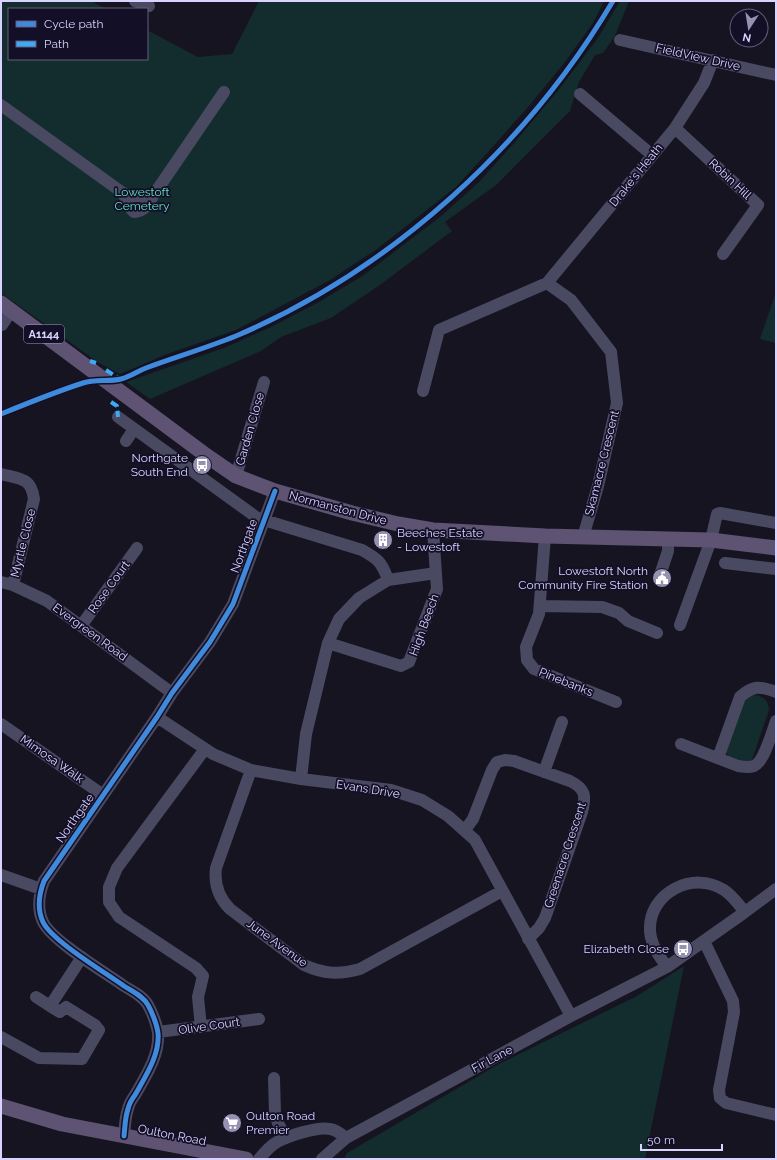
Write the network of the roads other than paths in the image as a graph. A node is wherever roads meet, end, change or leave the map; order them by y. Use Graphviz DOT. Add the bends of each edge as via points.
graph roads {
  1 [pos="135,1"];
  2 [pos="149,6"];
  3 [pos="620,40"];
  4 [pos="712,60"];
  5 [pos="776,75"];
  6 [pos="224,92"];
  7 [pos="580,94"];
  8 [pos="1,105"];
  9 [pos="1,117"];
  10 [pos="18,117"];
  11 [pos="675,128"];
  12 [pos="652,155"];
  13 [pos="723,254"];
  14 [pos="547,283"];
  15 [pos="7,307"];
  16 [pos="1,324"];
  17 [pos="264,382"];
  18 [pos="422,391"];
  19 [pos="118,417"];
  20 [pos="134,430"];
  21 [pos="126,441"];
  22 [pos="1,474"];
  23 [pos="236,476"];
  24 [pos="275,491"];
  25 [pos="264,520"];
  26 [pos="776,523"];
  27 [pos="433,530"];
  28 [pos="545,536"];
  29 [pos="582,537"];
  30 [pos="668,539"];
  31 [pos="711,540"];
  32 [pos="137,548"];
  33 [pos="773,548"];
  34 [pos="725,563"];
  35 [pos="772,569"];
  36 [pos="661,572"];
  37 [pos="436,573"];
  38 [pos="388,580"];
  39 [pos="7,584"];
  40 [pos="540,606"];
  41 [pos="680,625"];
  42 [pos="81,626"];
  43 [pos="657,633"];
  44 [pos="328,643"];
  45 [pos="776,692"];
  46 [pos="172,693"];
  47 [pos="616,702"];
  48 [pos="157,717"];
  49 [pos="776,721"];
  50 [pos="562,722"];
  51 [pos="1,724"];
  52 [pos="681,744"];
  53 [pos="205,749"];
  54 [pos="718,758"];
  55 [pos="251,770"];
  56 [pos="544,772"];
  57 [pos="301,779"];
  58 [pos="103,795"];
  59 [pos="465,830"];
  60 [pos="1,875"];
  61 [pos="41,889"];
  62 [pos="776,889"];
  63 [pos="502,891"];
  64 [pos="745,912"];
  65 [pos="528,938"];
  66 [pos="704,941"];
  67 [pos="82,957"];
  68 [pos="667,967"];
  69 [pos="36,997"];
  70 [pos="55,1009"];
  71 [pos="571,1016"];
  72 [pos="259,1019"];
  73 [pos="201,1027"];
  74 [pos="158,1032"];
  75 [pos="1,1037"];
  76 [pos="274,1078"];
  77 [pos="1,1106"];
  78 [pos="776,1115"];
  79 [pos="124,1136"];
  80 [pos="286,1138"];
  81 [pos="346,1138"];
  82 [pos="246,1159"];
  83 [pos="259,1159"];
  84 [pos="322,1159"];
  1 -- 2 [label="street"];
  3 -- 4 [label="street, FieldView Drive"];
  4 -- 5 [label="street, FieldView Drive"];
  4 -- 11 [label="street, Drake's Heath" via="704,83"];
  6 -- 10 [label="street" via="153,196 132,196 122,193"];
  7 -- 12 [label="street"];
  8 -- 10 [label="street"];
  9 -- 10 [label="street"];
  11 -- 12 [label="street, Drake's Heath"];
  11 -- 13 [label="street, Robin Hill" via="758,205"];
  12 -- 14 [label="street, Drake's Heath"];
  14 -- 18 [label="street" via="439,330"];
  14 -- 29 [label="street, Skamacre Crescent" via="571,300 611,352 617,403 598,486"];
  15 -- 16 [label="street"];
  15 -- 23 [label="main road, Normanston Drive / A1144"];
  17 -- 23 [label="street, Garden Close"];
  19 -- 20 [label="street, Northgate"];
  20 -- 21 [label="street"];
  20 -- 25 [label="street, Northgate" via="256,517"];
  22 -- 39 [label="street, Myrtle Close" via="24,480 32,488 34,499"];
  23 -- 24 [label="main road, Normanston Drive / A1144"];
  24 -- 25 [label="street, Northgate"];
  24 -- 27 [label="main road, Normanston Drive / A1144" via="352,513"];
  25 -- 38 [label="street, Northgate" via="362,550 384,567"];
  25 -- 46 [label="street, Northgate" via="233,604 210,642"];
  26 -- 31 [label="street" via="720,513 717,514"];
  27 -- 28 [label="main road, Normanston Drive / A1144"];
  27 -- 37 [label="street, High Beech"];
  28 -- 29 [label="main road, Normanston Drive / A1144"];
  28 -- 40 [label="street, Pinebanks"];
  29 -- 30 [label="main road, Normanston Drive / A1144"];
  30 -- 31 [label="main road, Normanston Drive / A1144"];
  30 -- 36 [label="street" via="668,551"];
  31 -- 33 [label="main road, Normanston Drive / A1144"];
  31 -- 41 [label="street"];
  32 -- 42 [label="street, Rose Court"];
  33 -- 35 [label="street, Normanston Drive"];
  34 -- 35 [label="street, Normanston Drive"];
  37 -- 38 [label="street"];
  37 -- 44 [label="street, High Beech" via="437,589 410,662 400,666"];
  38 -- 44 [label="street" via="359,598 339,619"];
  39 -- 42 [label="street, Evergreen Road" via="47,601"];
  40 -- 43 [label="street" via="602,607"];
  40 -- 47 [label="street, Pinebanks" via="526,647 525,654 529,665"];
  42 -- 46 [label="street, Evergreen Road"];
  44 -- 57 [label="street" via="306,734"];
  45 -- 54 [label="street" via="756,687 740,697"];
  46 -- 48 [label="street, Northgate"];
  48 -- 53 [label="street, Evans Drive"];
  48 -- 58 [label="street, Northgate"];
  49 -- 54 [label="street" via="760,761 755,766 747,768"];
  50 -- 56 [label="street"];
  51 -- 58 [label="street, Mimosa Walk"];
  52 -- 54 [label="street"];
  53 -- 55 [label="street, Evans Drive"];
  53 -- 73 [label="street" via="117,868 109,887 109,902 120,918 196,968 203,976 198,997"];
  55 -- 57 [label="street, Evans Drive"];
  55 -- 63 [label="street, June Avenue" via="216,868 217,887 223,902 230,909 304,965 340,974 360,969"];
  56 -- 59 [label="street, Greenacre Crescent" via="514,760 497,762 473,819"];
  56 -- 65 [label="street, Greenacre Crescent" via="579,786 584,793 584,802 545,918"];
  57 -- 59 [label="street, Evans Drive" via="406,794 435,807"];
  58 -- 61 [label="street, Northgate"];
  59 -- 63 [label="street, Evans Drive" via="475,840"];
  60 -- 61 [label="street"];
  61 -- 67 [label="street, Northgate" via="40,912 49,932"];
  62 -- 64 [label="street, Fir Lane"];
  63 -- 65 [label="street, Evans Drive"];
  64 -- 66 [label="street, Fir Lane"];
  64 -- 68 [label="street" via="725,890 711,884 687,884 673,889 661,899 653,913 650,926 653,945"];
  65 -- 71 [label="street, Evans Drive"];
  66 -- 68 [label="street, Fir Lane"];
  66 -- 78 [label="street" via="733,1001 734,1012 720,1098 726,1103"];
  67 -- 70 [label="street"];
  67 -- 74 [label="street, Northgate" via="138,995 147,1004"];
  68 -- 71 [label="street, Fir Lane"];
  69 -- 70 [label="street"];
  70 -- 75 [label="street" via="66,1007 100,1030 82,1059 39,1058"];
  71 -- 81 [label="street, Fir Lane"];
  72 -- 73 [label="street, Olive Court"];
  73 -- 74 [label="street, Olive Court"];
  74 -- 79 [label="street" via="152,1061 128,1108"];
  76 -- 80 [label="street" via="275,1114"];
  77 -- 79 [label="main road, Oulton Road" via="62,1124"];
  79 -- 82 [label="main road, Oulton Road"];
  80 -- 81 [label="street" via="329,1128"];
  80 -- 83 [label="street" via="277,1142"];
  81 -- 84 [label="street, Fir Lane"];
}
